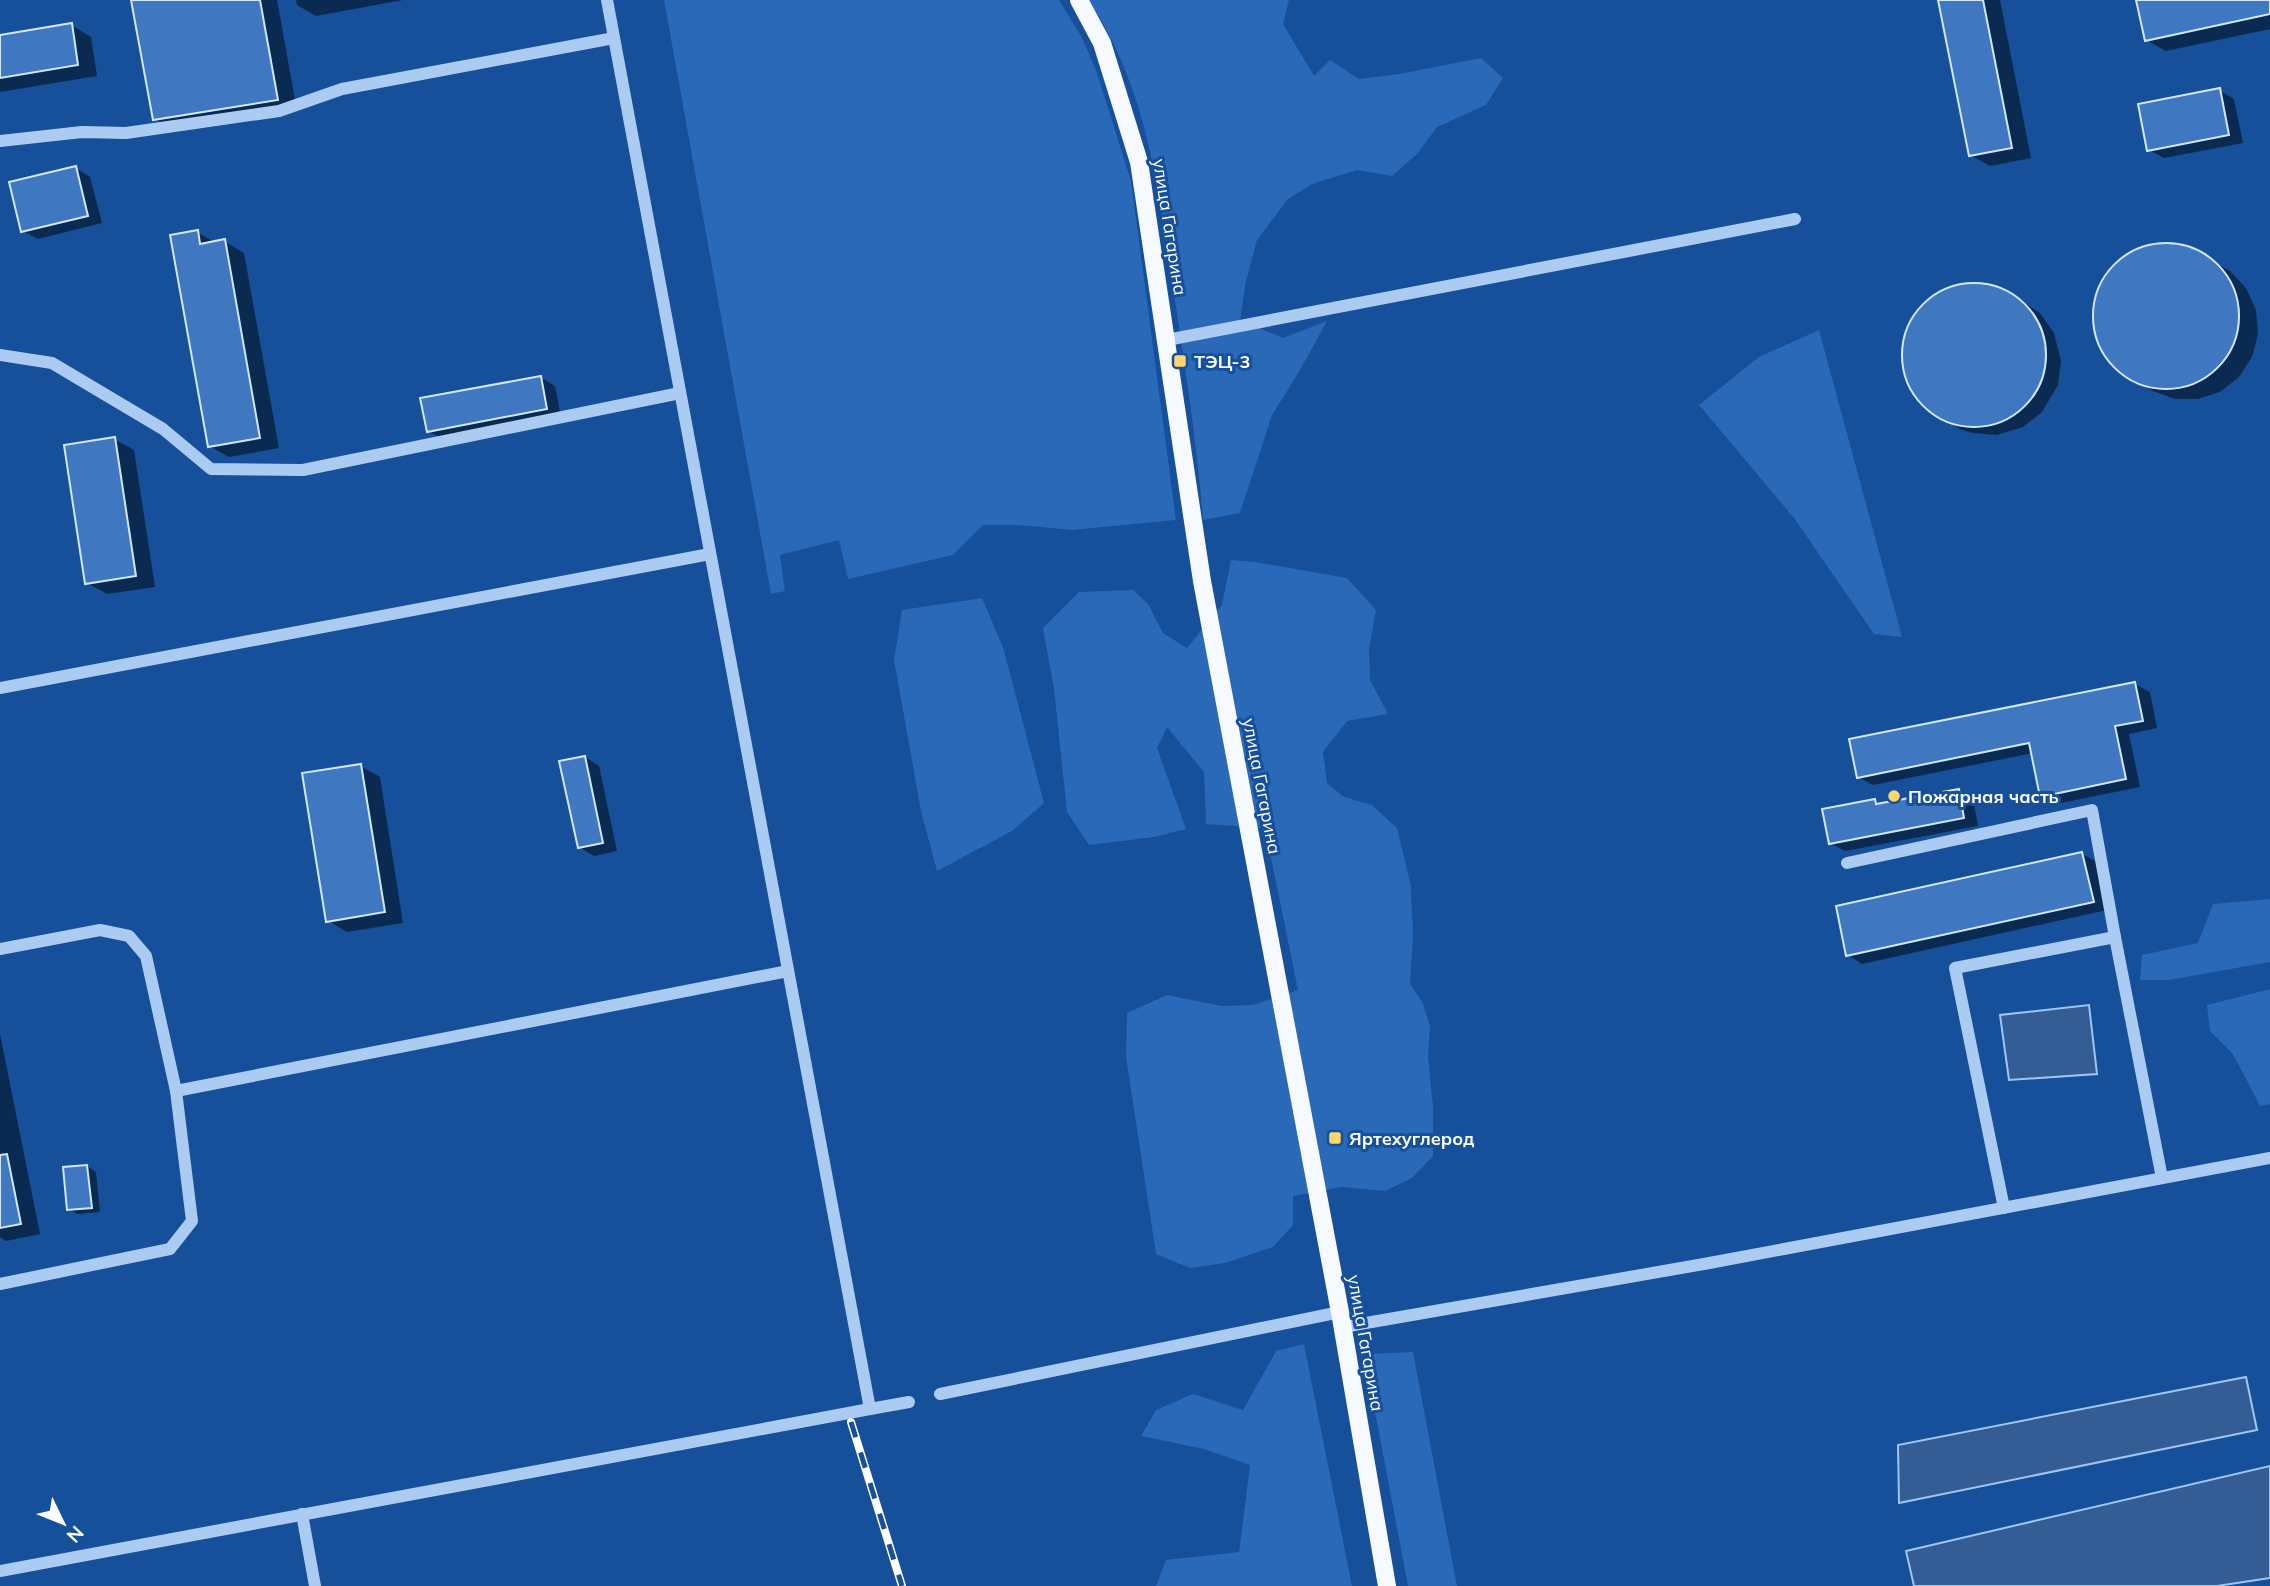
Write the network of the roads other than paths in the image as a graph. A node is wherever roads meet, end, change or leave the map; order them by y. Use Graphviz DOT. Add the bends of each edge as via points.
graph roads {
  1 [pos="607,0"];
  2 [pos="1079,0"];
  3 [pos="614,38"];
  4 [pos="0,141"];
  5 [pos="1795,219"];
  6 [pos="1167,340"];
  7 [pos="0,355"];
  8 [pos="680,393"];
  9 [pos="710,554"];
  10 [pos="0,688"];
  11 [pos="1847,863"];
  12 [pos="2115,937"];
  13 [pos="0,949"];
  14 [pos="788,971"];
  15 [pos="176,1091"];
  16 [pos="2270,1158"];
  17 [pos="2162,1178"];
  18 [pos="2004,1208"];
  19 [pos="0,1283"];
  20 [pos="1342,1320"];
  21 [pos="940,1394"];
  22 [pos="909,1402"];
  23 [pos="870,1409"];
  24 [pos="302,1514"];
  25 [pos="0,1571"];
  26 [pos="315,1586"];
  27 [pos="1387,1586"];
  1 -- 3 [label="street"];
  2 -- 6 [label="main road, улица Гагарина" via="1102,43 1139,162"];
  3 -- 4 [label="street" via="342,89 279,111 126,133 82,132"];
  3 -- 8 [label="street"];
  5 -- 6 [label="street"];
  6 -- 20 [label="main road, улица Гагарина" via="1202,581"];
  7 -- 8 [label="street" via="52,363 163,429 211,469 303,470"];
  8 -- 9 [label="street"];
  9 -- 10 [label="street"];
  9 -- 14 [label="street"];
  11 -- 12 [label="street" via="2092,810"];
  12 -- 17 [label="street"];
  12 -- 18 [label="street" via="1955,968"];
  13 -- 15 [label="street" via="100,930 129,936 146,956"];
  14 -- 15 [label="street"];
  14 -- 23 [label="street"];
  15 -- 19 [label="street" via="192,1221 170,1249"];
  16 -- 17 [label="street"];
  17 -- 18 [label="street"];
  18 -- 20 [label="street" via="1704,1264"];
  20 -- 21 [label="street"];
  20 -- 27 [label="main road, улица Гагарина"];
  22 -- 23 [label="street"];
  23 -- 24 [label="street"];
  24 -- 25 [label="street"];
  24 -- 26 [label="street"];
}
